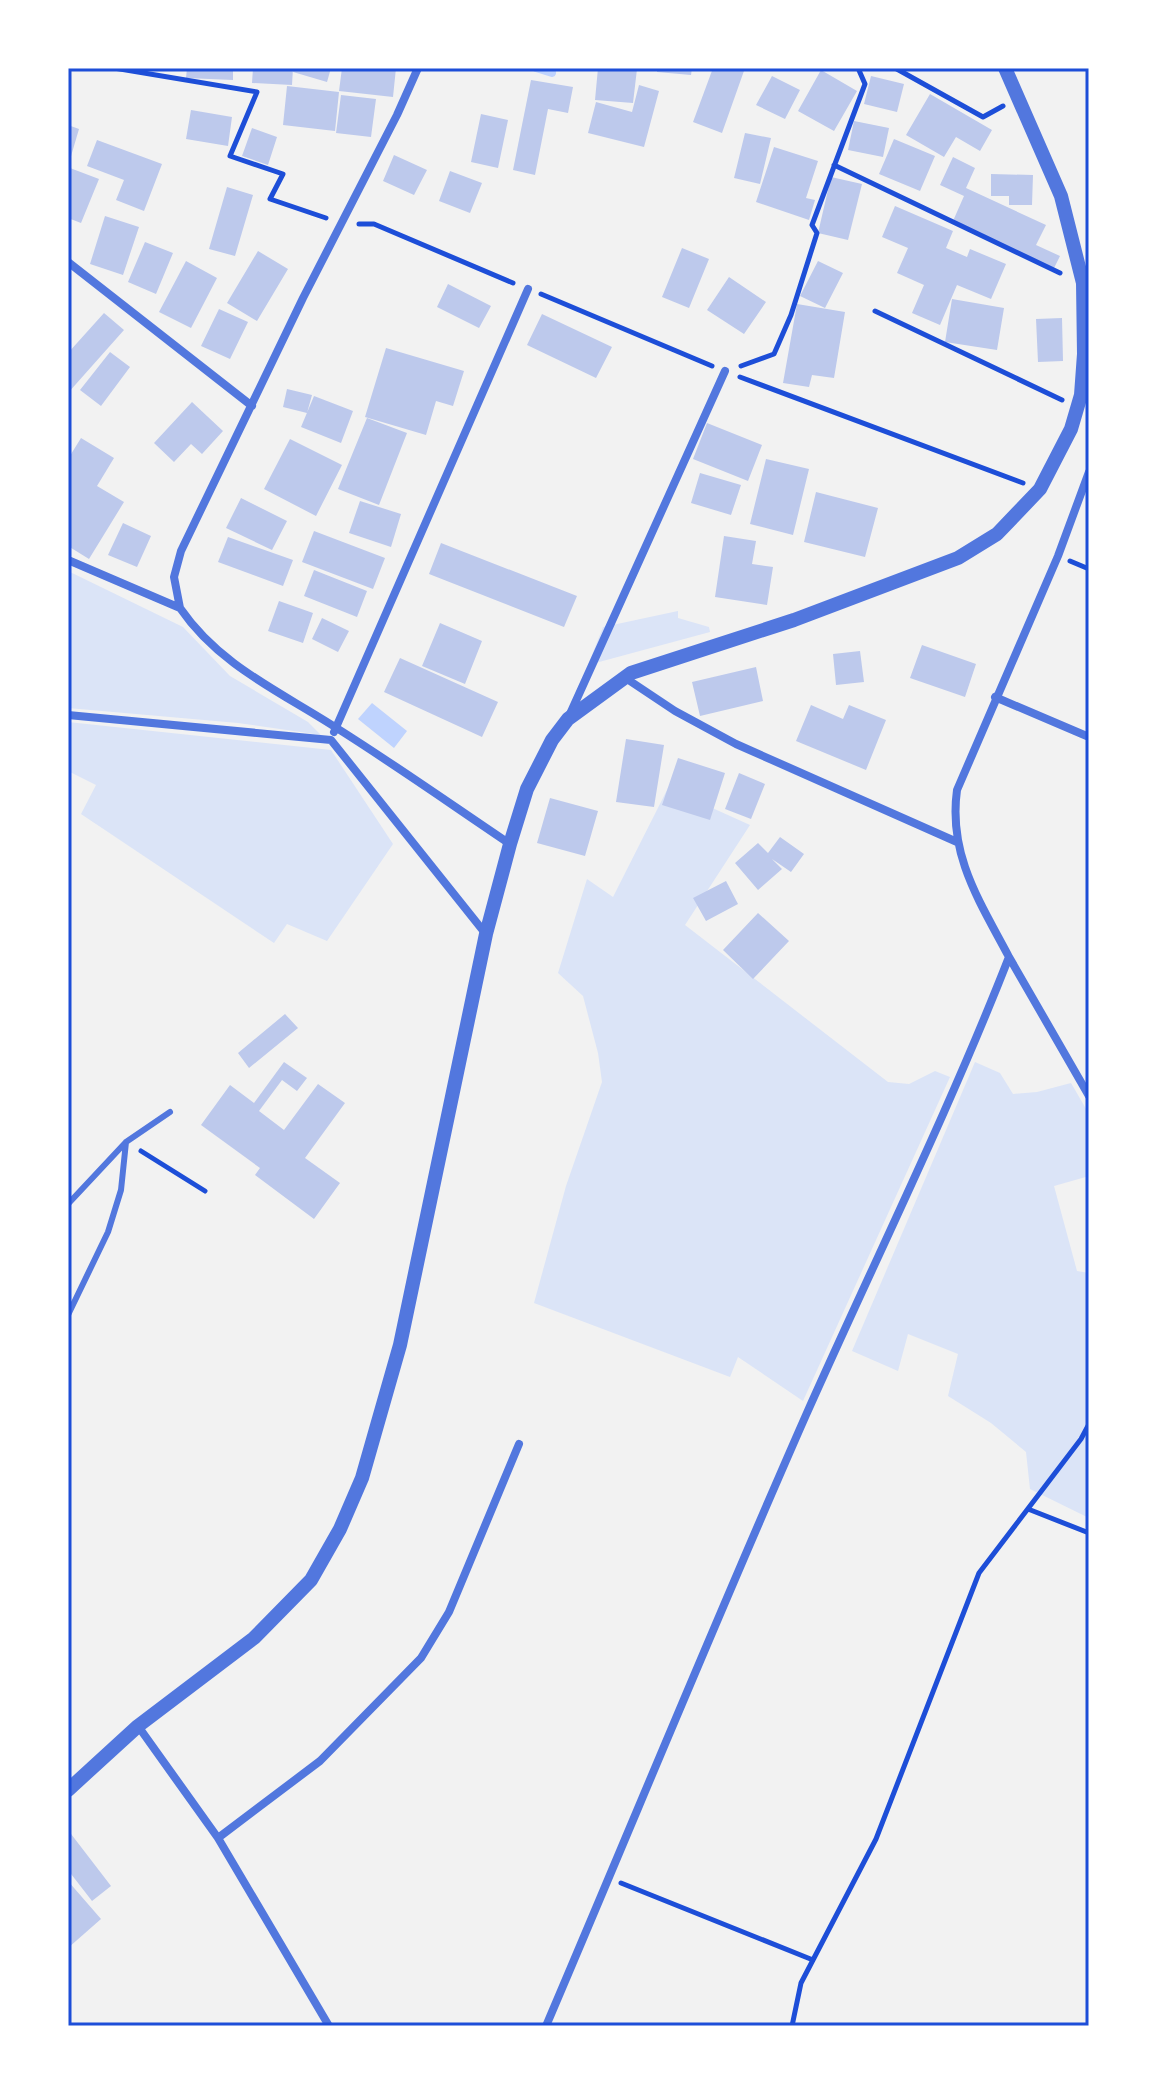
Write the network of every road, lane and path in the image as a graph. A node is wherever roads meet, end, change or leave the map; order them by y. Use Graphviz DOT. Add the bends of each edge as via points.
graph roads {
  1 [pos="114,68"];
  2 [pos="418,68"];
  3 [pos="858,68"];
  4 [pos="895,68"];
  5 [pos="1005,68"];
  6 [pos="1018,98"];
  7 [pos="834,165"];
  8 [pos="342,223"];
  9 [pos="374,224"];
  10 [pos="68,262"];
  11 [pos="1083,283"];
  12 [pos="528,289"];
  13 [pos="875,311"];
  14 [pos="1087,358"];
  15 [pos="725,371"];
  16 [pos="252,406"];
  17 [pos="1077,407"];
  18 [pos="1089,472"];
  19 [pos="1040,489"];
  20 [pos="68,560"];
  21 [pos="180,608"];
  22 [pos="623,677"];
  23 [pos="995,697"];
  24 [pos="68,715"];
  25 [pos="568,719"];
  26 [pos="336,727"];
  27 [pos="1089,737"];
  28 [pos="331,740"];
  29 [pos="957,842"];
  30 [pos="510,844"];
  31 [pos="486,934"];
  32 [pos="1009,957"];
  33 [pos="1089,1096"];
  34 [pos="170,1112"];
  35 [pos="126,1142"];
  36 [pos="205,1191"];
  37 [pos="68,1204"];
  38 [pos="68,1315"];
  39 [pos="1089,1424"];
  40 [pos="519,1444"];
  41 [pos="1028,1509"];
  42 [pos="1089,1533"];
  43 [pos="138,1726"];
  44 [pos="68,1790"];
  45 [pos="218,1838"];
  46 [pos="609,1878"];
  47 [pos="813,1960"];
  48 [pos="329,2026"];
  49 [pos="546,2026"];
  50 [pos="792,2026"];
  1 -- 8 [label="path" via="257,92 230,156 283,174 270,199"];
  2 -- 8 [label="street"];
  3 -- 7 [label="path" via="865,84"];
  4 -- 6 [label="path" via="983,117"];
  5 -- 6 [label="street"];
  6 -- 11 [label="street" via="1061,196"];
  7 -- 11 [label="path"];
  7 -- 15 [label="path" via="812,225 817,233 791,315 774,354"];
  8 -- 16 [label="street"];
  9 -- 12 [label="path"];
  10 -- 16 [label="street"];
  11 -- 14 [label="street"];
  12 -- 15 [label="path"];
  12 -- 26 [label="street"];
  13 -- 17 [label="path"];
  14 -- 17 [label="street"];
  15 -- 19 [label="path"];
  15 -- 25 [label="street"];
  16 -- 21 [label="street" via="181,551 174,577"];
  17 -- 19 [label="street"];
  18 -- 23 [label="street"];
  19 -- 22 [label="street" via="997,534 947,563"];
  20 -- 21 [label="street"];
  21 -- 26 [label="street" via="225,658"];
  22 -- 25 [label="street"];
  22 -- 29 [label="street" via="736,744"];
  23 -- 27 [label="street"];
  23 -- 29 [label="street" via="957,790"];
  24 -- 28 [label="street"];
  25 -- 30 [label="street" via="536,770"];
  26 -- 28 [label="street"];
  26 -- 30 [label="street"];
  28 -- 31 [label="street"];
  29 -- 32 [label="street" via="967,877"];
  30 -- 31 [label="street"];
  31 -- 43 [label="street" via="400,1345 362,1478 340,1529 311,1580 254,1638"];
  32 -- 33 [label="street"];
  32 -- 46 [label="street" via="969,1060 788,1457"];
  34 -- 35 [label="lane"];
  35 -- 36 [label="path"];
  35 -- 37 [label="lane"];
  35 -- 38 [label="lane" via="121,1190 108,1232"];
  39 -- 41 [label="path"];
  40 -- 45 [label="street" via="449,1612 421,1658 320,1761"];
  41 -- 42 [label="path"];
  41 -- 47 [label="path" via="979,1573 876,1839"];
  43 -- 44 [label="street"];
  43 -- 45 [label="street"];
  45 -- 48 [label="street"];
  46 -- 47 [label="path"];
  46 -- 49 [label="street"];
  47 -- 50 [label="path" via="801,1983"];
}
